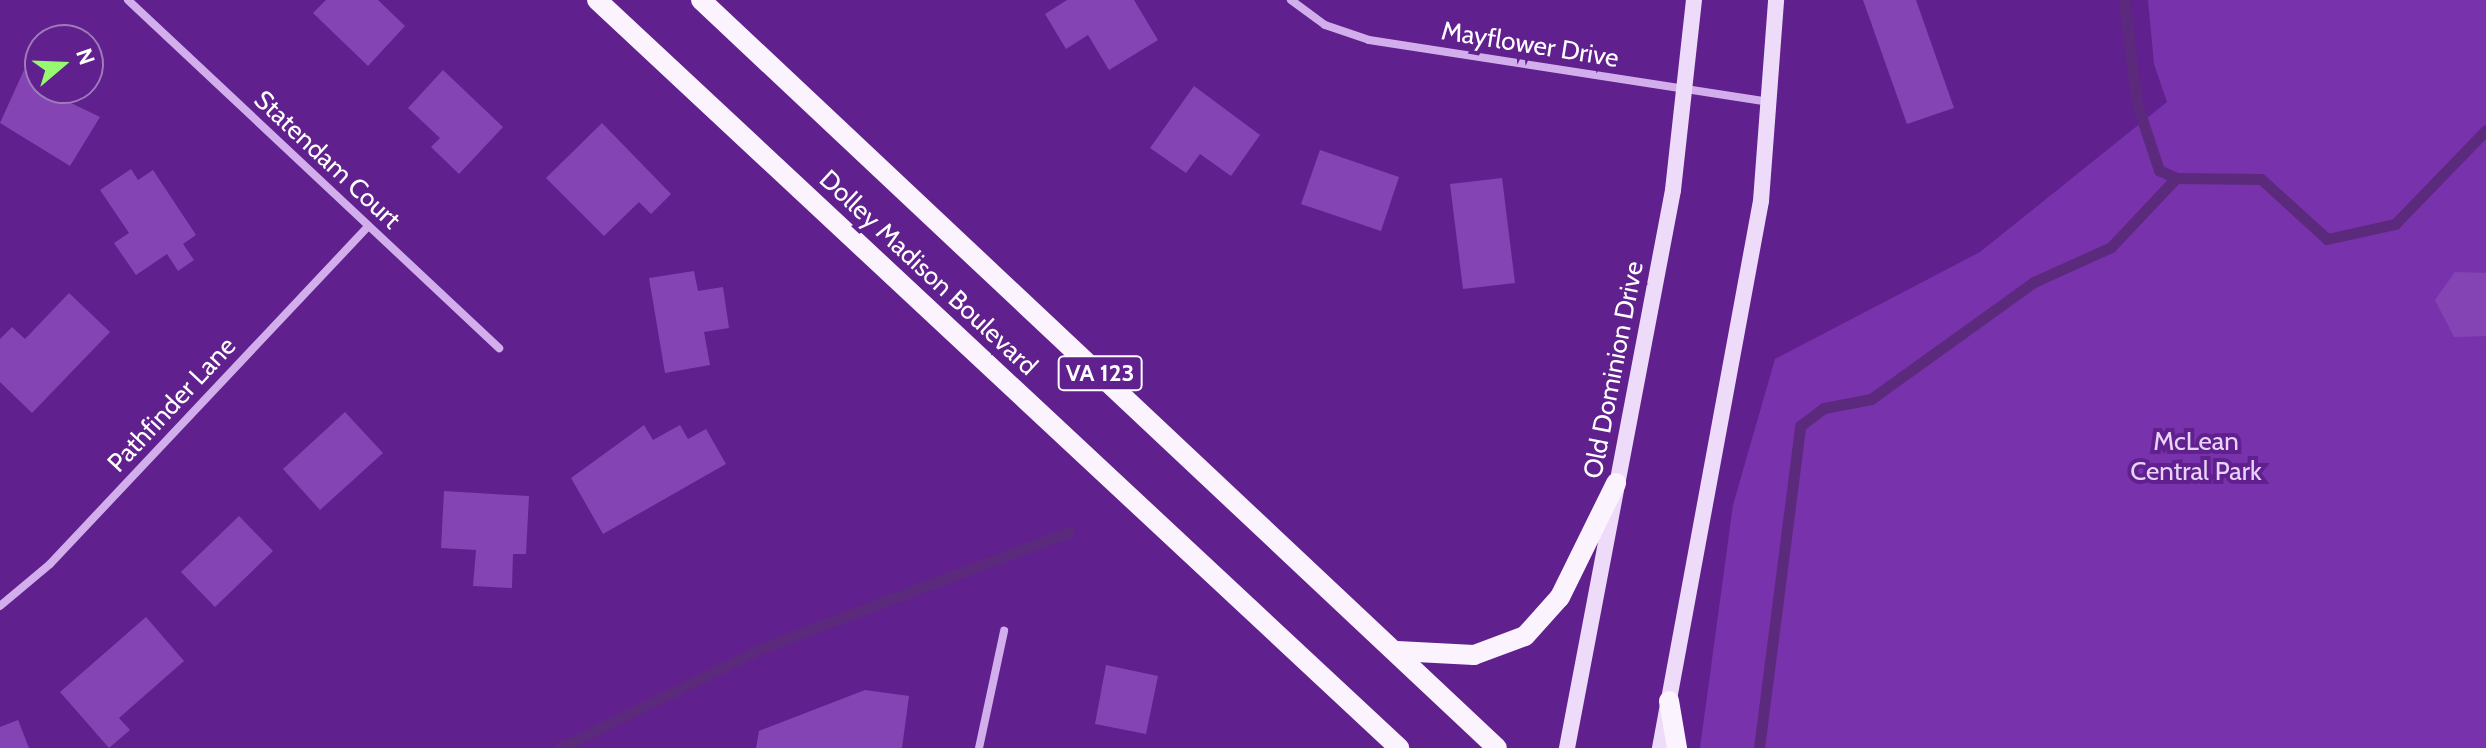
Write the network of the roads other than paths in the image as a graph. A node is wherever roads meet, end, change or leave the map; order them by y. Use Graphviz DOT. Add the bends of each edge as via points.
graph roads {
  1 [pos="128,0"];
  2 [pos="597,0"];
  3 [pos="701,0"];
  4 [pos="1291,0"];
  5 [pos="1694,0"];
  6 [pos="1776,0"];
  7 [pos="1687,90"];
  8 [pos="1772,102"];
  9 [pos="368,226"];
  10 [pos="499,348"];
  11 [pos="1616,483"];
  12 [pos="0,606"];
  13 [pos="1004,631"];
  14 [pos="1397,651"];
  15 [pos="1669,701"];
  16 [pos="979,748"];
  17 [pos="1399,748"];
  18 [pos="1497,748"];
  19 [pos="1567,748"];
  20 [pos="1660,748"];
  21 [pos="1677,748"];
  1 -- 9 [label="street, Statendam Court"];
  2 -- 17 [label="main road, Dolley Madison Boulevard / VA 123"];
  3 -- 14 [label="main road, Dolley Madison Boulevard / VA 123"];
  4 -- 7 [label="street, Mayflower Drive" via="1325,25 1369,40"];
  5 -- 7 [label="main road, Old Dominion Drive"];
  6 -- 8 [label="main road"];
  7 -- 8 [label="street, Mayflower Drive"];
  7 -- 11 [label="main road, Old Dominion Drive"];
  8 -- 15 [label="main road" via="1743,311"];
  9 -- 10 [label="street, Statendam Court"];
  9 -- 12 [label="street, Pathfinder Lane" via="50,564"];
  11 -- 14 [label="main road" via="1560,597 1525,636 1474,655"];
  11 -- 19 [label="main road, Old Dominion Drive"];
  13 -- 16 [label="street"];
  14 -- 18 [label="main road, Dolley Madison Boulevard / VA 123"];
  15 -- 20 [label="main road"];
  15 -- 21 [label="main road"];
}
